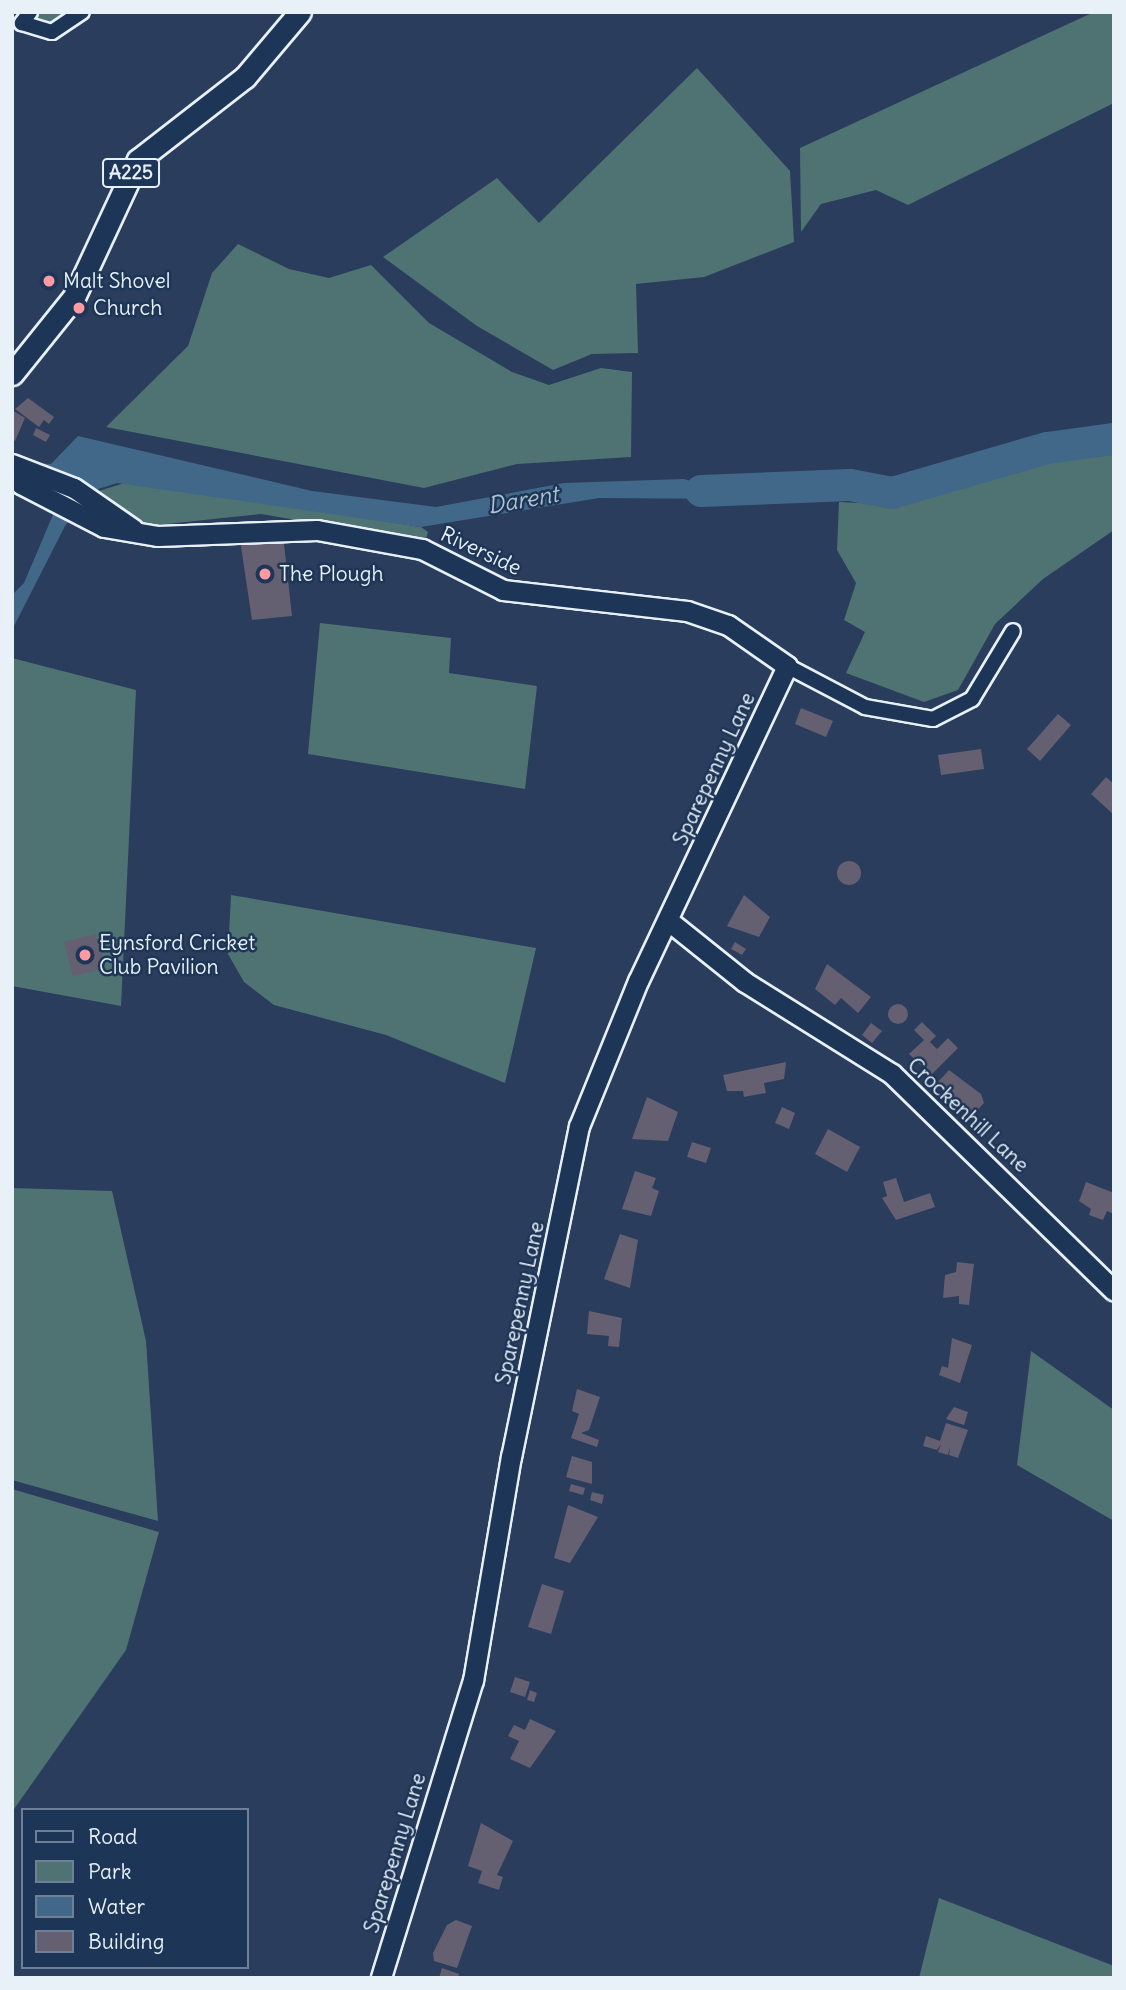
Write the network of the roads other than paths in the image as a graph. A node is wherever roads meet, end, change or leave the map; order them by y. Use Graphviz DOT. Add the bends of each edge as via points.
graph roads {
  1 [pos="82,12"];
  2 [pos="300,12"];
  3 [pos="21,22"];
  4 [pos="12,374"];
  5 [pos="16,471"];
  6 [pos="141,535"];
  7 [pos="1013,631"];
  8 [pos="787,666"];
  9 [pos="670,922"];
  10 [pos="1114,1291"];
  11 [pos="381,1978"];
  1 -- 3 [label="street" via="52,32"];
  2 -- 4 [label="main road, A225" via="246,77 138,160 75,297"];
  5 -- 6 [label="street, Riverside" via="80,516"];
  5 -- 6 [label="street, Riverside" via="74,488"];
  6 -- 8 [label="street, Riverside" via="317,530 422,549 503,590 687,611 728,625"];
  7 -- 8 [label="street" via="972,699 933,719 865,707"];
  8 -- 9 [label="street, Sparepenny Lane"];
  9 -- 10 [label="street, Crockenhill Lane" via="745,982 892,1074"];
  9 -- 11 [label="street, Sparepenny Lane" via="638,981 579,1126 511,1457 473,1680"];
}
